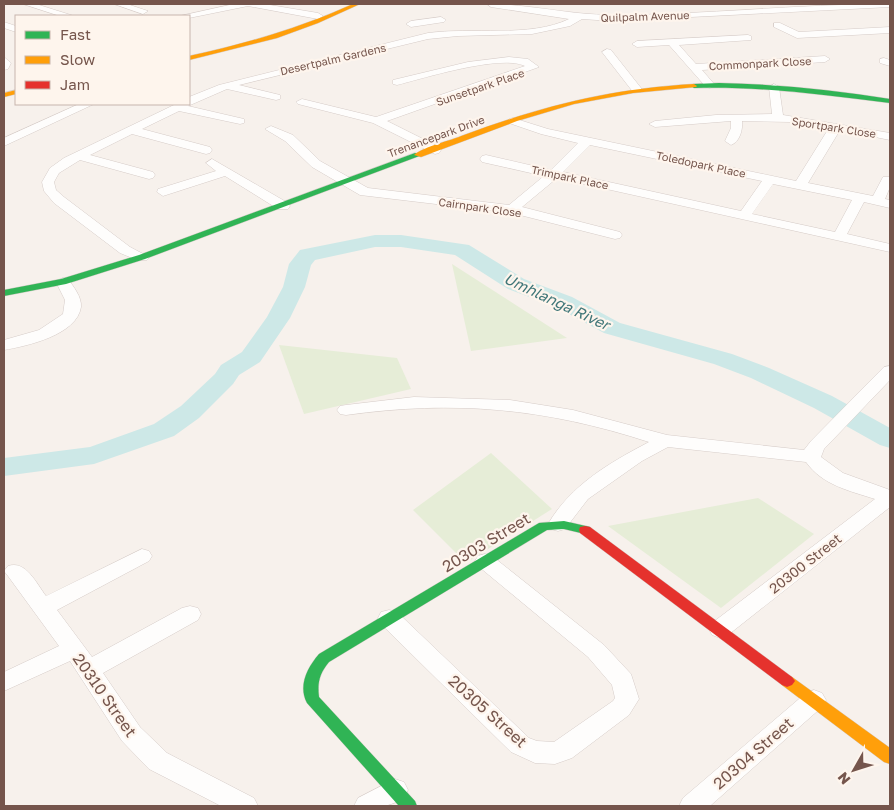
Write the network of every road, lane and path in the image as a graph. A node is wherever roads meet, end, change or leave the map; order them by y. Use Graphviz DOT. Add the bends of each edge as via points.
graph roads {
  1 [pos="27,4"];
  2 [pos="118,4"];
  3 [pos="246,4"];
  4 [pos="250,4"];
  5 [pos="354,4"];
  6 [pos="491,4"];
  7 [pos="890,4"];
  8 [pos="627,7"];
  9 [pos="143,11"];
  10 [pos="66,15"];
  11 [pos="190,15"];
  12 [pos="318,16"];
  13 [pos="580,17"];
  14 [pos="637,18"];
  15 [pos="441,20"];
  16 [pos="426,22"];
  17 [pos="411,24"];
  18 [pos="777,25"];
  19 [pos="890,30"];
  20 [pos="441,34"];
  21 [pos="748,38"];
  22 [pos="671,42"];
  23 [pos="637,44"];
  24 [pos="607,52"];
  25 [pos="190,58"];
  26 [pos="825,59"];
  27 [pos="4,60"];
  28 [pos="4,67"];
  29 [pos="695,67"];
  30 [pos="397,82"];
  31 [pos="710,85"];
  32 [pos="224,86"];
  33 [pos="774,87"];
  34 [pos="637,90"];
  35 [pos="276,97"];
  36 [pos="190,101"];
  37 [pos="302,102"];
  38 [pos="890,102"];
  39 [pos="86,105"];
  40 [pos="182,105"];
  41 [pos="188,105"];
  42 [pos="736,118"];
  43 [pos="778,118"];
  44 [pos="240,120"];
  45 [pos="513,120"];
  46 [pos="377,121"];
  47 [pos="655,124"];
  48 [pos="836,126"];
  49 [pos="11,128"];
  50 [pos="131,130"];
  51 [pos="271,130"];
  52 [pos="26,132"];
  53 [pos="890,136"];
  54 [pos="587,141"];
  55 [pos="731,141"];
  56 [pos="4,142"];
  57 [pos="206,150"];
  58 [pos="435,150"];
  59 [pos="79,156"];
  60 [pos="486,159"];
  61 [pos="212,163"];
  62 [pos="226,172"];
  63 [pos="554,174"];
  64 [pos="149,175"];
  65 [pos="770,179"];
  66 [pos="887,180"];
  67 [pos="346,183"];
  68 [pos="800,185"];
  69 [pos="163,192"];
  70 [pos="860,197"];
  71 [pos="876,201"];
  72 [pos="890,204"];
  73 [pos="283,206"];
  74 [pos="512,210"];
  75 [pos="744,216"];
  76 [pos="615,236"];
  77 [pos="839,237"];
  78 [pos="890,248"];
  79 [pos="142,257"];
  80 [pos="63,282"];
  81 [pos="4,293"];
  82 [pos="4,345"];
  83 [pos="890,371"];
  84 [pos="346,410"];
  85 [pos="665,441"];
  86 [pos="812,457"];
  87 [pos="890,497"];
  88 [pos="558,524"];
  89 [pos="142,556"];
  90 [pos="485,561"];
  91 [pos="15,571"];
  92 [pos="43,607"];
  93 [pos="190,614"];
  94 [pos="389,618"];
  95 [pos="720,629"];
  96 [pos="74,649"];
  97 [pos="88,670"];
  98 [pos="4,682"];
  99 [pos="814,700"];
  100 [pos="890,757"];
  101 [pos="402,798"];
  102 [pos="245,806"];
  103 [pos="367,806"];
  104 [pos="692,806"];
  1 -- 10 [label="street"];
  2 -- 9 [label="street"];
  3 -- 11 [label="street"];
  4 -- 12 [label="street"];
  5 -- 25 [label="street" via="322,22 288,35"];
  6 -- 13 [label="street, Quilpalm Avenue"];
  7 -- 14 [label="street, Quilpalm Avenue"];
  8 -- 14 [label="street"];
  13 -- 14 [label="street, Quilpalm Avenue"];
  13 -- 20 [label="street, Desertpalm Gardens" via="564,26 545,29"];
  15 -- 16 [label="street"];
  16 -- 17 [label="street"];
  16 -- 20 [label="street"];
  18 -- 19 [label="street" via="797,36"];
  20 -- 32 [label="street, Desertpalm Gardens"];
  21 -- 22 [label="street"];
  22 -- 23 [label="street"];
  22 -- 29 [label="street"];
  24 -- 34 [label="street"];
  26 -- 29 [label="street, Commonpark Close"];
  27 -- 28 [label="street"];
  29 -- 31 [label="street"];
  30 -- 46 [label="street, Sunsetpark Place" via="479,62 518,62 534,67"];
  31 -- 33 [label="street, Trenancepark Drive"];
  31 -- 34 [label="street, Trenancepark Drive"];
  32 -- 35 [label="street, Desertpalm Gardens"];
  32 -- 36 [label="street, Desertpalm Gardens"];
  33 -- 38 [label="street, Trenancepark Drive"];
  33 -- 43 [label="street, Sportpark Close"];
  34 -- 45 [label="street, Trenancepark Drive" via="580,100"];
  37 -- 46 [label="street"];
  39 -- 52 [label="street"];
  40 -- 50 [label="street, Desertpalm Gardens"];
  41 -- 44 [label="street"];
  42 -- 43 [label="street, Sportpark Close"];
  42 -- 47 [label="street, Sportpark Close"];
  42 -- 55 [label="street" via="737,128"];
  43 -- 48 [label="street, Sportpark Close"];
  45 -- 54 [label="street, Toledopark Place" via="545,132"];
  45 -- 58 [label="street, Trenancepark Drive"];
  46 -- 58 [label="street"];
  48 -- 53 [label="street, Sportpark Close"];
  48 -- 68 [label="street"];
  49 -- 52 [label="street"];
  50 -- 57 [label="street"];
  50 -- 59 [label="street, Desertpalm Gardens"];
  51 -- 67 [label="street, Cairnpark Close" via="289,138 316,164"];
  52 -- 56 [label="street"];
  54 -- 63 [label="street"];
  54 -- 65 [label="street, Toledopark Place"];
  58 -- 67 [label="street, Trenancepark Drive"];
  59 -- 64 [label="street"];
  59 -- 79 [label="street, Desertpalm Gardens" via="54,171 48,182 50,191 126,250"];
  60 -- 63 [label="street, Trimpark Place"];
  61 -- 62 [label="street"];
  62 -- 69 [label="street"];
  62 -- 73 [label="street"];
  63 -- 74 [label="street"];
  63 -- 75 [label="street, Trimpark Place"];
  65 -- 68 [label="street, Toledopark Place"];
  65 -- 75 [label="street"];
  66 -- 71 [label="street"];
  67 -- 73 [label="street, Trenancepark Drive"];
  67 -- 74 [label="street, Cairnpark Close" via="374,194"];
  68 -- 70 [label="street, Toledopark Place"];
  70 -- 71 [label="street, Toledopark Place"];
  70 -- 77 [label="street"];
  71 -- 72 [label="street, Toledopark Place"];
  73 -- 79 [label="street, Trenancepark Drive"];
  74 -- 76 [label="street, Cairnpark Close"];
  75 -- 77 [label="street, Trimpark Place"];
  77 -- 78 [label="street, Trimpark Place"];
  79 -- 80 [label="street, Trenancepark Drive"];
  80 -- 81 [label="street, Trenancepark Drive"];
  80 -- 82 [label="street" via="73,306 63,323 37,337"];
  83 -- 86 [label="street" via="817,445"];
  84 -- 85 [label="street" via="413,402 473,402 539,410 617,425"];
  85 -- 86 [label="street"];
  85 -- 88 [label="street" via="580,494"];
  86 -- 87 [label="street" via="824,470 840,479"];
  87 -- 95 [label="street, 20300 Street"];
  88 -- 90 [label="street, 20303 Street" via="544,526"];
  88 -- 95 [label="street, 20303 Street" via="584,529"];
  89 -- 92 [label="street"];
  90 -- 94 [label="street, 20303 Street"];
  90 -- 94 [label="street, 20305 Street" via="596,651 623,681 627,699 621,708 563,750 545,754 520,745"];
  91 -- 92 [label="street, 20310 Street"];
  92 -- 96 [label="street, 20310 Street"];
  93 -- 97 [label="street"];
  94 -- 101 [label="street, 20303 Street" via="324,658 316,666 308,686 312,699"];
  95 -- 99 [label="street, 20303 Street"];
  96 -- 97 [label="street, 20310 Street"];
  96 -- 98 [label="street"];
  97 -- 102 [label="street, 20310 Street" via="130,734 158,761"];
  99 -- 100 [label="street, 20303 Street"];
  99 -- 104 [label="street, 20304 Street"];
  101 -- 103 [label="street"];
}
